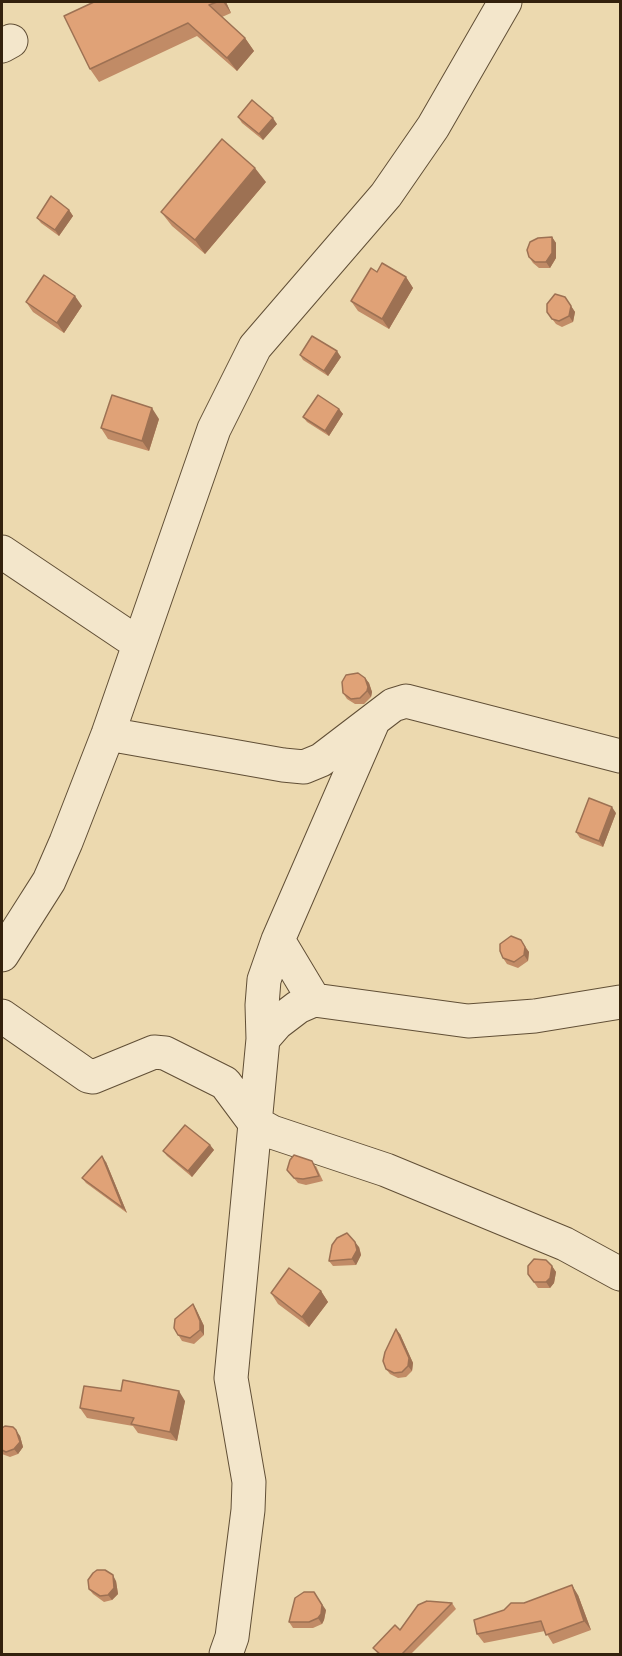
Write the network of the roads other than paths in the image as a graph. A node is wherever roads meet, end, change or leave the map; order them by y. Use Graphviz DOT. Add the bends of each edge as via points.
graph roads {
  1 [pos="505,2"];
  2 [pos="2,552"];
  3 [pos="140,644"];
  4 [pos="374,719"];
  5 [pos="108,734"];
  6 [pos="621,756"];
  7 [pos="278,940"];
  8 [pos="2,955"];
  9 [pos="314,1000"];
  10 [pos="621,1002"];
  11 [pos="2,1016"];
  12 [pos="263,1039"];
  13 [pos="254,1122"];
  14 [pos="621,1274"];
  15 [pos="226,1654"];
  1 -- 3 [label="street" via="433,126 386,195 255,347 214,429"];
  2 -- 3 [label="street"];
  3 -- 5 [label="street"];
  4 -- 5 [label="street" via="321,760 304,767"];
  4 -- 6 [label="street" via="406,701"];
  4 -- 7 [label="street"];
  5 -- 8 [label="street" via="48,881"];
  7 -- 9 [label="street"];
  7 -- 12 [label="street" via="264,981"];
  9 -- 10 [label="street" via="468,1022 535,1017"];
  9 -- 12 [label="street" via="277,1023"];
  11 -- 13 [label="street" via="88,1076 154,1052 165,1053 225,1083"];
  12 -- 13 [label="street"];
  13 -- 14 [label="street" via="272,1132 386,1170 565,1244"];
  13 -- 15 [label="street" via="231,1378 249,1482 248,1510 232,1637"];
}
